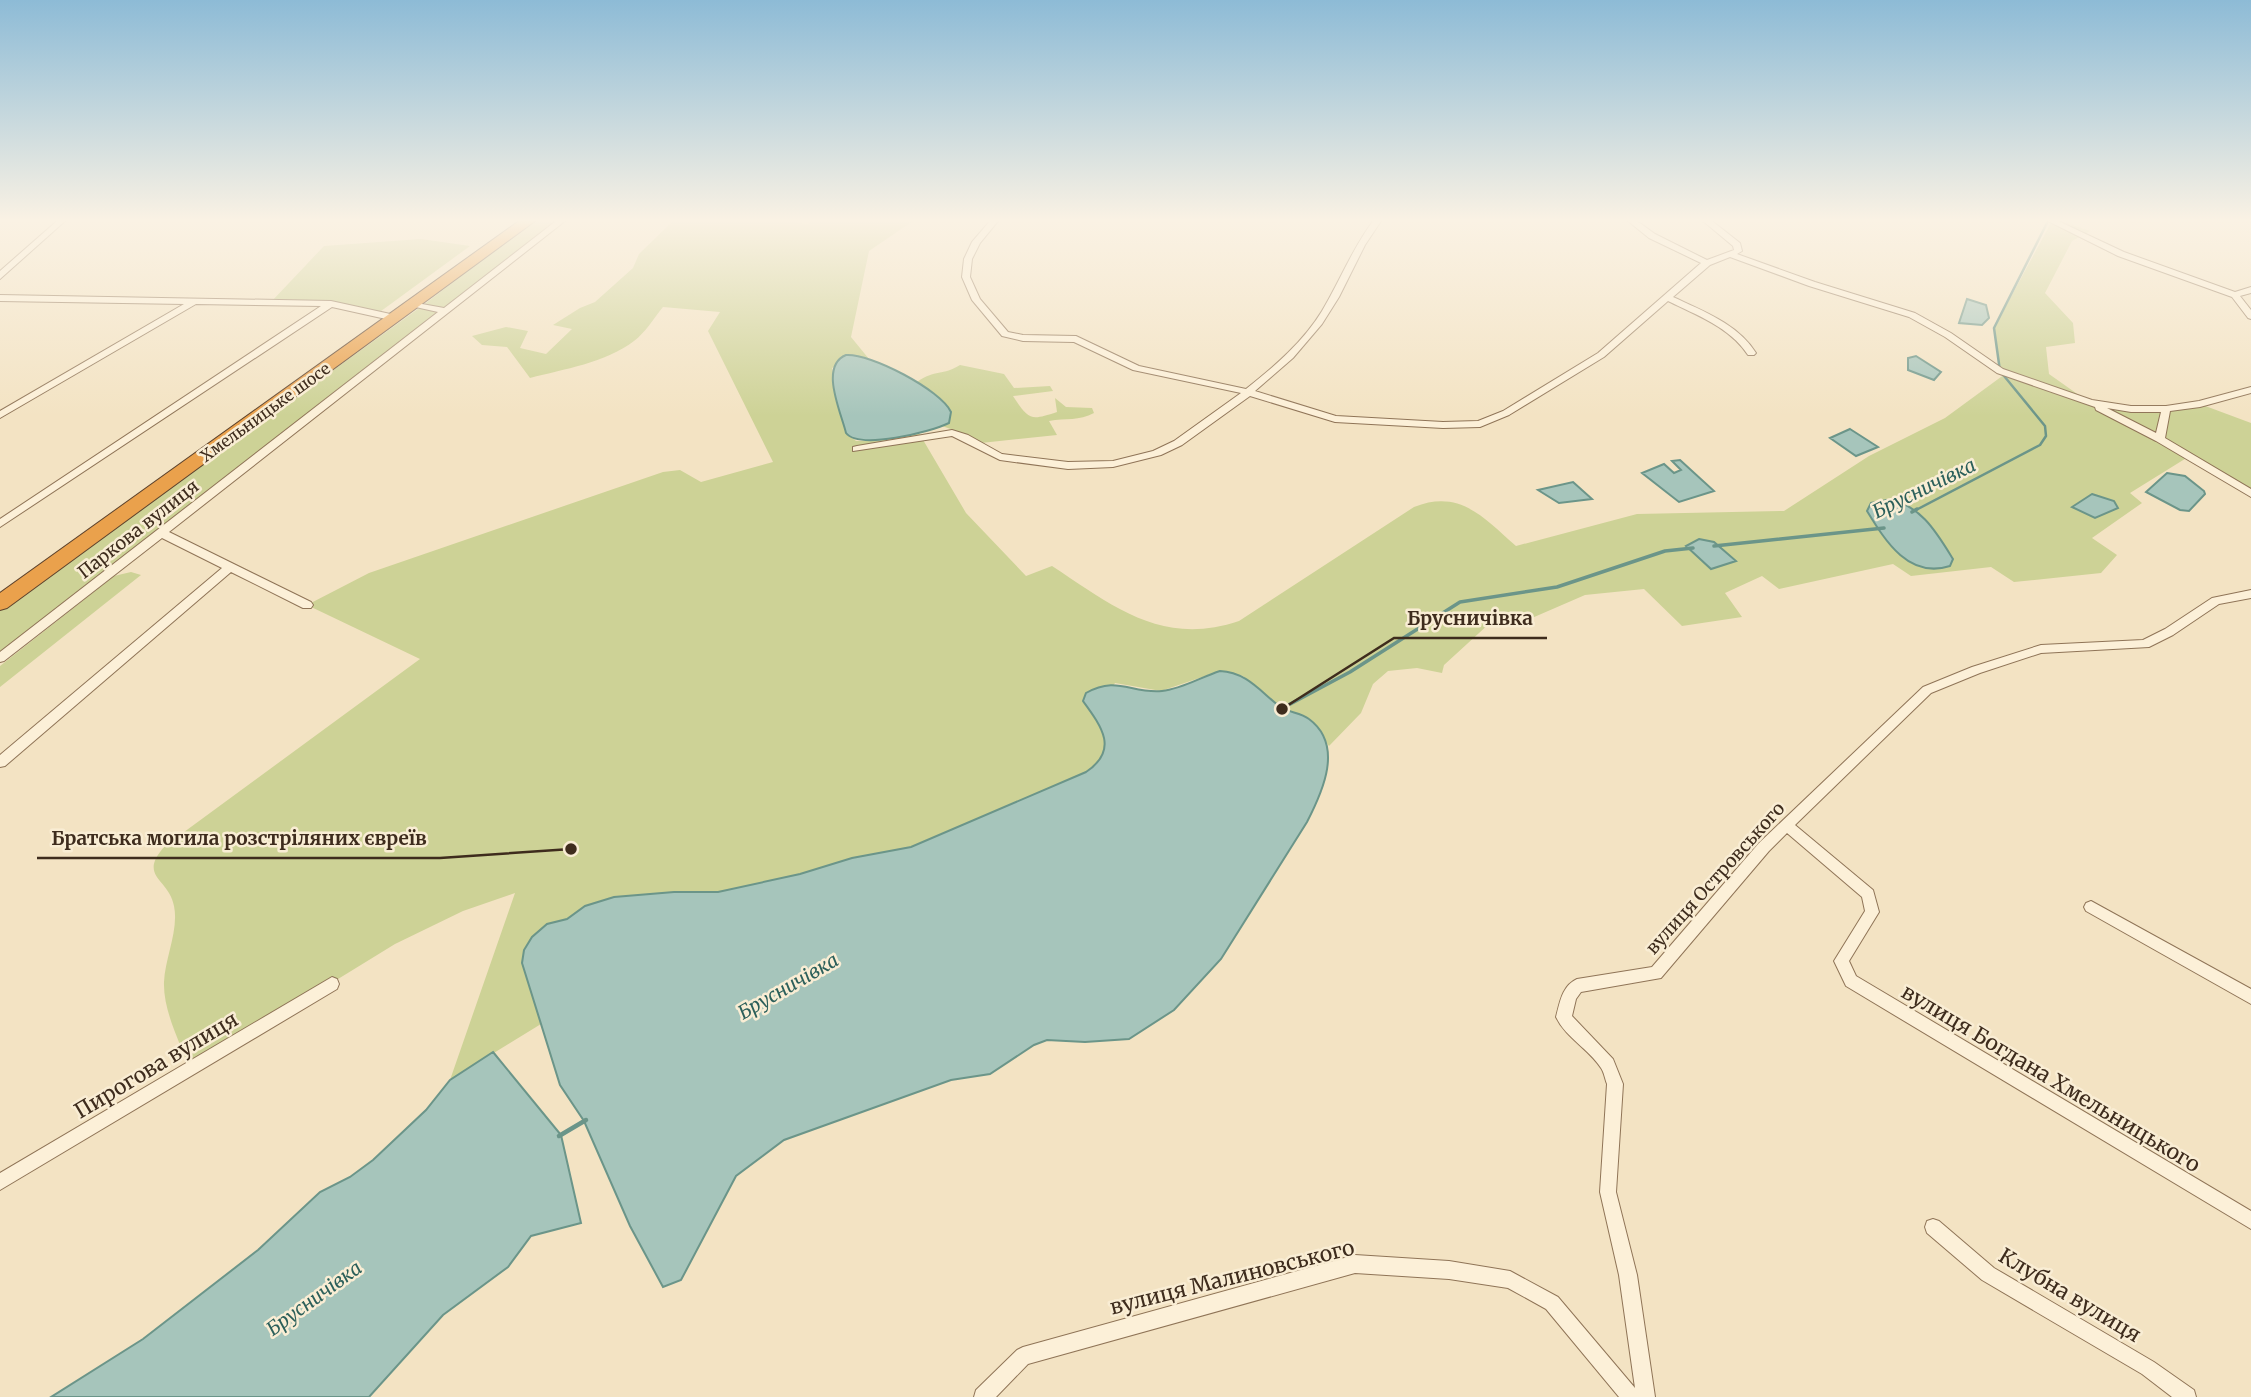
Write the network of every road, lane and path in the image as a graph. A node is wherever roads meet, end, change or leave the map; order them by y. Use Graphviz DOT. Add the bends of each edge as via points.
graph roads {
  1 [pos="426,286"];
  2 [pos="438,286"];
  3 [pos="477,286"];
  4 [pos="969,286"];
  5 [pos="1341,286"];
  6 [pos="1682,286"];
  7 [pos="1816,286"];
  8 [pos="2211,286"];
  9 [pos="2251,290"];
  10 [pos="2235,295"];
  11 [pos="0,298"];
  12 [pos="1669,298"];
  13 [pos="195,301"];
  14 [pos="331,304"];
  15 [pos="414,304"];
  16 [pos="445,311"];
  17 [pos="388,316"];
  18 [pos="2251,316"];
  19 [pos="1751,353"];
  20 [pos="2251,390"];
  21 [pos="1248,392"];
  22 [pos="2090,402"];
  23 [pos="2166,410"];
  24 [pos="0,415"];
  25 [pos="2160,439"];
  26 [pos="857,449"];
  27 [pos="2251,494"];
  28 [pos="0,524"];
  29 [pos="161,533"];
  30 [pos="229,568"];
  31 [pos="0,588"];
  32 [pos="2251,594"];
  33 [pos="0,603"];
  34 [pos="307,605"];
  35 [pos="0,658"];
  36 [pos="0,762"];
  37 [pos="1786,825"];
  38 [pos="2091,907"];
  39 [pos="332,984"];
  40 [pos="2251,997"];
  41 [pos="0,1182"];
  42 [pos="2251,1221"];
  43 [pos="1933,1227"];
  44 [pos="983,1397"];
  45 [pos="1631,1397"];
  46 [pos="1646,1397"];
  47 [pos="2187,1397"];
  1 -- 17 [label="highway, Хмельницьке шосе"];
  2 -- 15 [label="highway, Хмельницьке шосе"];
  3 -- 16 [label="street, Паркова вулиця"];
  4 -- 21 [label="street" via="1001,331 1017,338 1076,339 1136,368"];
  5 -- 21 [label="street" via="1319,322 1280,368"];
  6 -- 12 [label="street"];
  7 -- 22 [label="street" via="1912,314 2000,371"];
  8 -- 10 [label="street"];
  9 -- 10 [label="street"];
  10 -- 18 [label="street"];
  11 -- 13 [label="street"];
  12 -- 19 [label="street" via="1747,344"];
  12 -- 21 [label="street" via="1601,355 1496,419 1472,425 1335,419"];
  13 -- 14 [label="street"];
  13 -- 24 [label="street"];
  14 -- 17 [label="street"];
  14 -- 28 [label="street"];
  15 -- 16 [label="street"];
  15 -- 17 [label="highway, Хмельницьке шосе"];
  16 -- 29 [label="street, Паркова вулиця"];
  17 -- 31 [label="highway, Хмельницьке шосе"];
  17 -- 33 [label="highway, Хмельницьке шосе"];
  20 -- 23 [label="street"];
  21 -- 26 [label="street" via="1175,444 1150,456 1098,466 1000,457 952,433"];
  22 -- 23 [label="street"];
  22 -- 25 [label="street"];
  23 -- 25 [label="street"];
  25 -- 27 [label="street"];
  29 -- 30 [label="street"];
  29 -- 35 [label="street, Паркова вулиця"];
  30 -- 34 [label="street"];
  30 -- 36 [label="street"];
  32 -- 37 [label="street, вулиця Островського" via="2216,601 2145,644 2042,649 1927,690"];
  37 -- 42 [label="street, вулиця Богдана Хмельницького" via="1868,894 1872,912 1841,961 1851,981"];
  37 -- 46 [label="street, вулиця Островського" via="1656,973 1577,986 1569,996 1564,1017 1608,1064 1615,1084 1608,1192 1628,1275"];
  38 -- 40 [label="street"];
  39 -- 41 [label="street, Пирогова вулиця"];
  43 -- 47 [label="street, Клубна вулиця" via="1988,1274 2148,1368"];
  44 -- 45 [label="street, вулиця Малиновського" via="1023,1356 1355,1264 1449,1270 1510,1280 1552,1303"];
}
